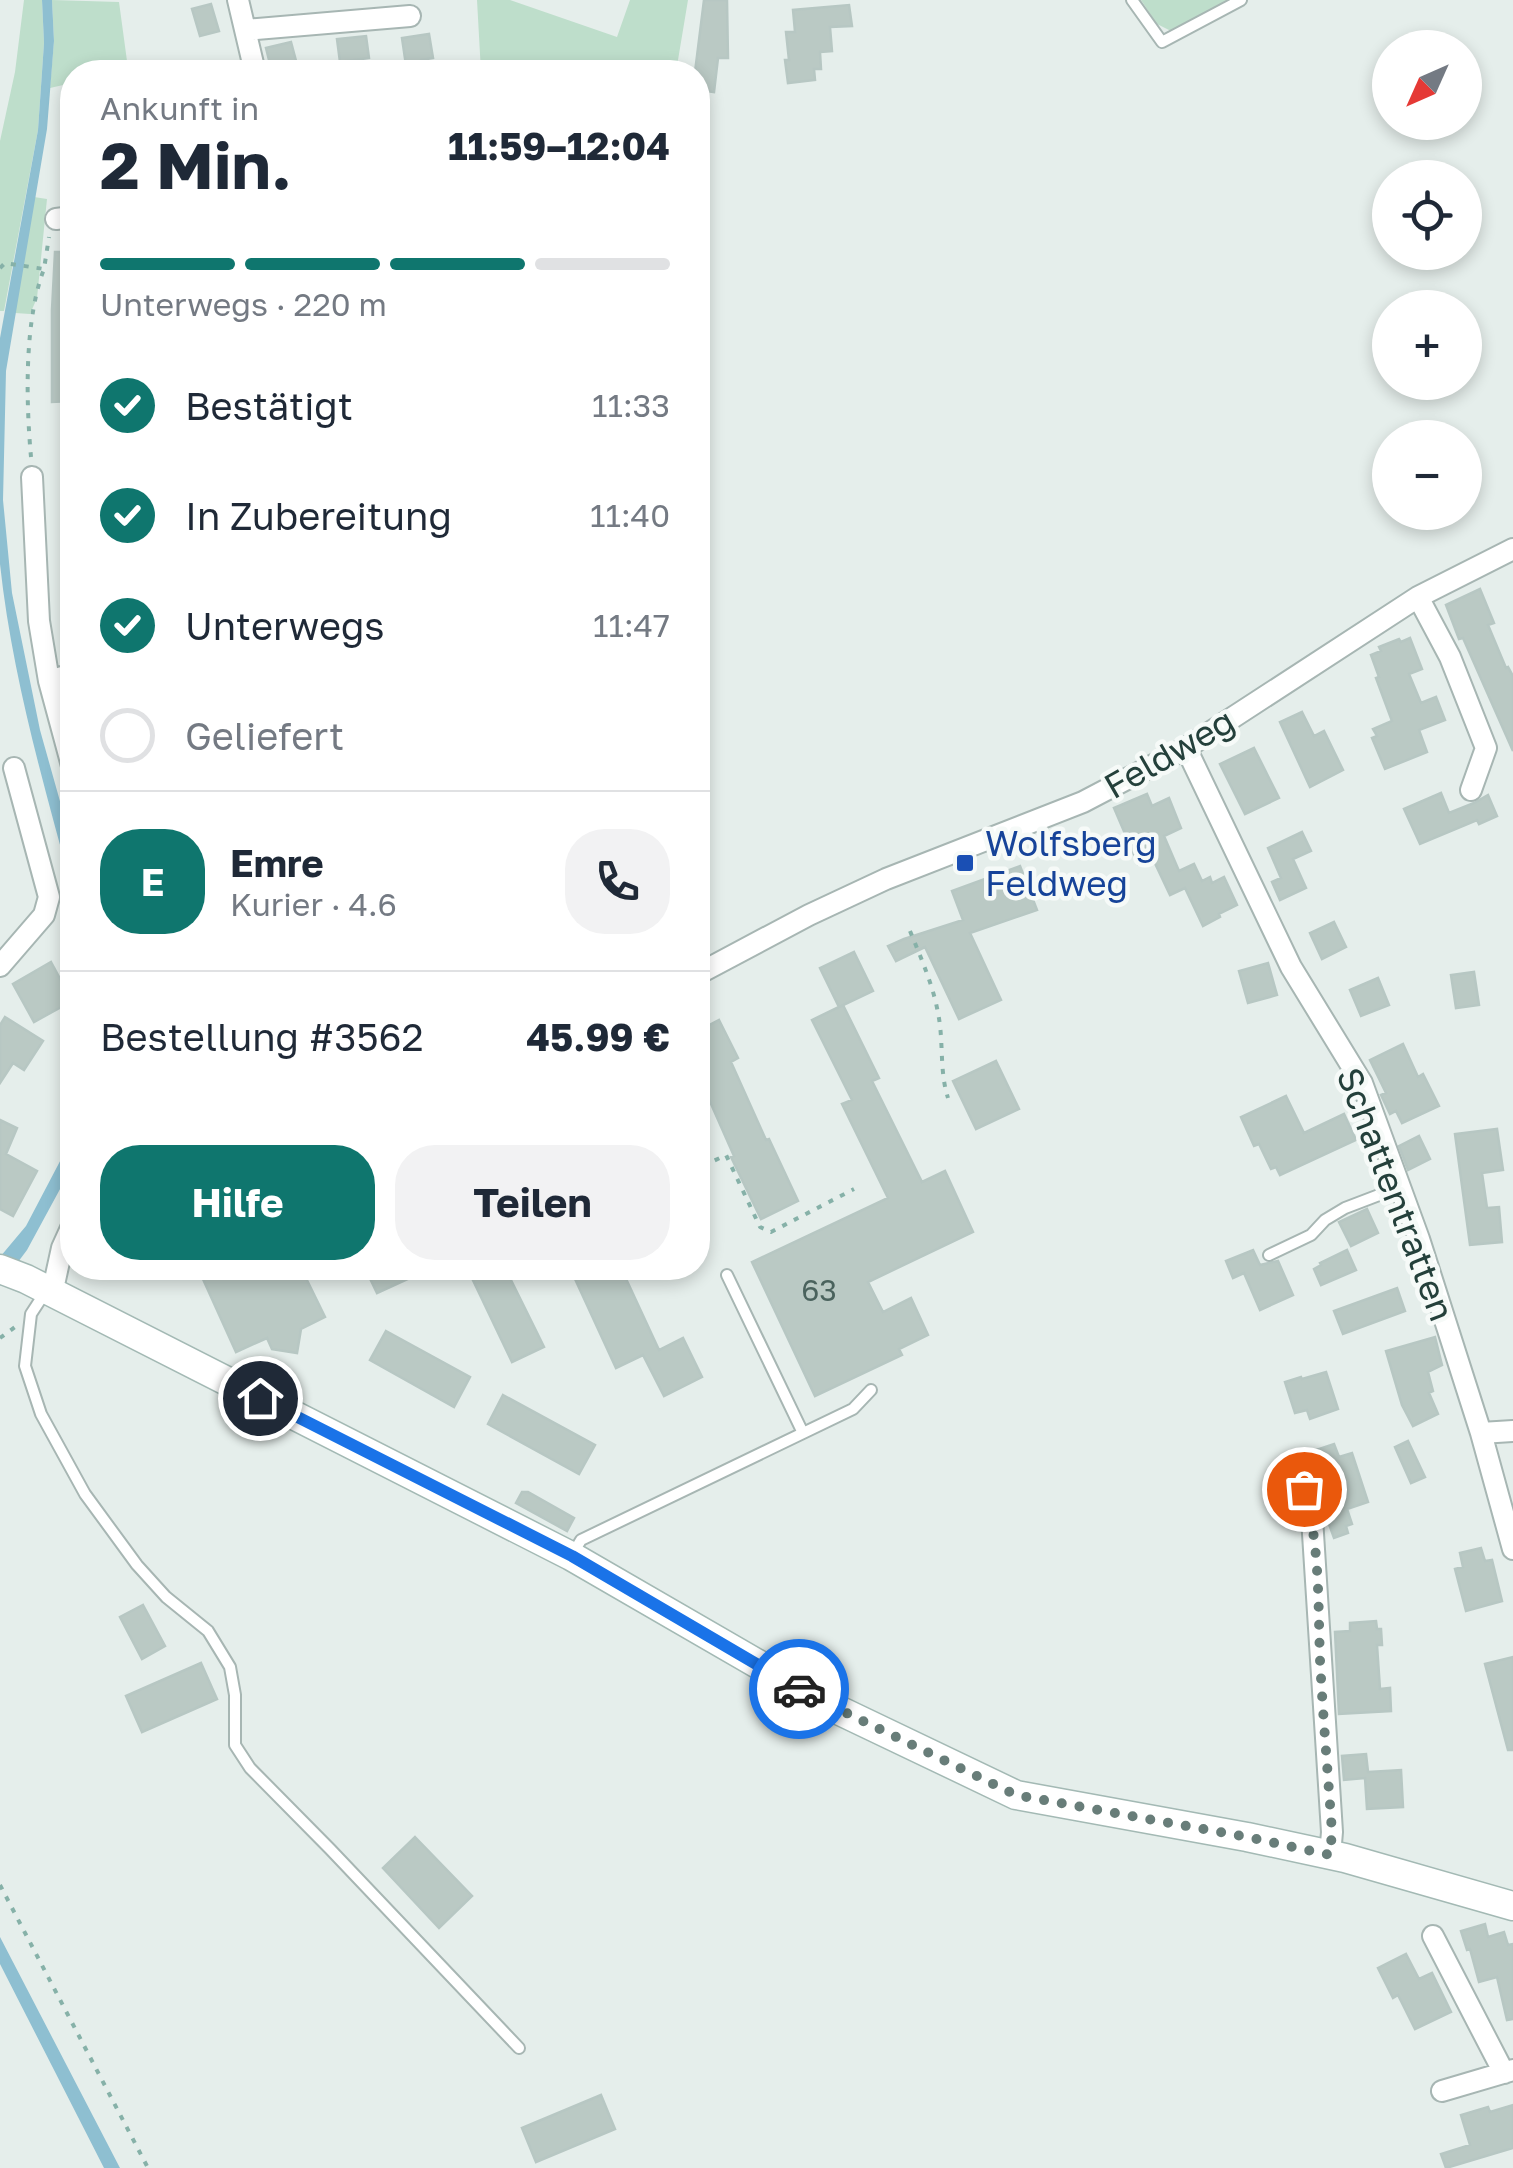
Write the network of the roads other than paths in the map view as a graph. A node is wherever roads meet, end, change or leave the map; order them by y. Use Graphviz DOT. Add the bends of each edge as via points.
graph roads {
  1 [pos="238,0"];
  2 [pos="1132,0"];
  3 [pos="1241,0"];
  4 [pos="410,16"];
  5 [pos="246,30"];
  6 [pos="252,60"];
  7 [pos="32,477"];
  8 [pos="1513,549"];
  9 [pos="1418,597"];
  10 [pos="60,678"];
  11 [pos="49,681"];
  12 [pos="60,722"];
  13 [pos="1186,748"];
  14 [pos="14,768"];
  15 [pos="1471,790"];
  16 [pos="0,966"];
  17 [pos="710,968"];
  18 [pos="1400,1186"];
  19 [pos="60,1250"];
  20 [pos="1269,1256"];
  21 [pos="60,1272"];
  22 [pos="727,1275"];
  23 [pos="32,1279"];
  24 [pos="871,1390"];
  25 [pos="1513,1431"];
  26 [pos="803,1433"];
  27 [pos="1480,1433"];
  28 [pos="1295,1460"];
  29 [pos="1513,1549"];
  30 [pos="572,1556"];
  31 [pos="1330,1855"];
  32 [pos="1513,1906"];
  33 [pos="1432,1936"];
  34 [pos="518,2048"];
  35 [pos="1509,2072"];
  36 [pos="1442,2091"];
  1 -- 5 [label="street"];
  2 -- 3 [label="lane" via="1162,42"];
  4 -- 5 [label="street"];
  5 -- 6 [label="street"];
  7 -- 11 [label="street"];
  8 -- 9 [label="street, Feldweg"];
  9 -- 13 [label="street, Feldweg"];
  9 -- 15 [label="street" via="1486,748"];
  10 -- 11 [label="street"];
  11 -- 12 [label="street"];
  13 -- 17 [label="street, Feldweg" via="1083,802 886,878"];
  13 -- 18 [label="street, Schattentratten" via="1291,967 1362,1083"];
  14 -- 16 [label="street" via="50,897 44,915"];
  18 -- 20 [label="lane" via="1345,1208"];
  18 -- 27 [label="street, Schattentratten"];
  19 -- 23 [label="street"];
  21 -- 23 [label="street"];
  22 -- 26 [label="lane"];
  23 -- 30 [label="main road"];
  23 -- 34 [label="lane" via="25,1366 41,1414 85,1494 137,1565 208,1630 230,1667 234,1744"];
  24 -- 26 [label="lane" via="853,1408"];
  25 -- 27 [label="street"];
  26 -- 30 [label="lane" via="580,1540"];
  27 -- 29 [label="street, Schattentratten"];
  28 -- 31 [label="street" via="1312,1518 1317,1572"];
  30 -- 31 [label="main road" via="832,1706 1016,1795"];
  31 -- 32 [label="main road"];
  33 -- 35 [label="street"];
  35 -- 36 [label="street"];
}
